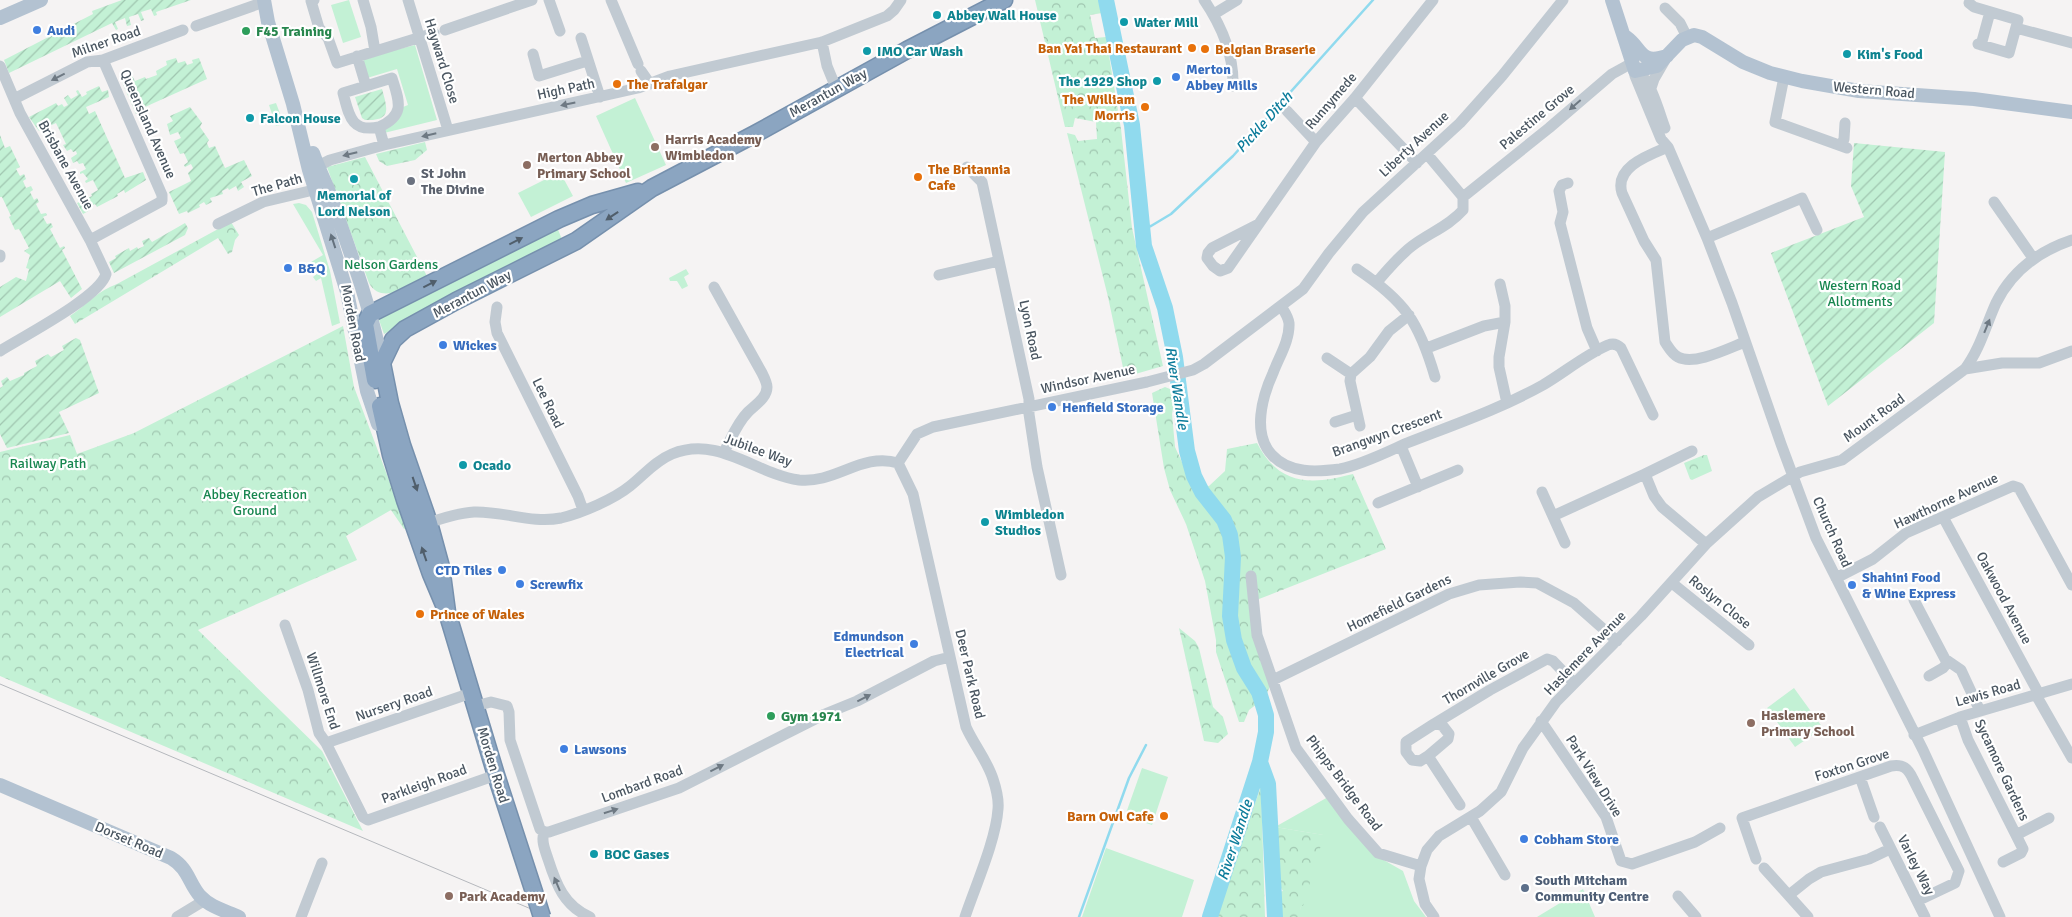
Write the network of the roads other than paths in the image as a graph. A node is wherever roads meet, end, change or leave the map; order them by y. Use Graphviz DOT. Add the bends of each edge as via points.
graph roads {
  1 [pos="41,0"];
  2 [pos="314,0"];
  3 [pos="363,0"];
  4 [pos="408,0"];
  5 [pos="532,0"];
  6 [pos="549,0"];
  7 [pos="612,0"];
  8 [pos="901,0"];
  9 [pos="1004,0"];
  10 [pos="1204,0"];
  11 [pos="1237,0"];
  12 [pos="1433,0"];
  13 [pos="1563,0"];
  14 [pos="1612,0"];
  15 [pos="264,1"];
  16 [pos="1970,3"];
  17 [pos="1665,8"];
  18 [pos="1990,12"];
  19 [pos="1214,14"];
  20 [pos="0,18"];
  21 [pos="196,26"];
  22 [pos="2016,28"];
  23 [pos="183,30"];
  24 [pos="560,31"];
  25 [pos="1623,35"];
  26 [pos="1687,37"];
  27 [pos="419,38"];
  28 [pos="580,38"];
  29 [pos="822,42"];
  30 [pos="2072,43"];
  31 [pos="375,51"];
  32 [pos="533,54"];
  33 [pos="357,56"];
  34 [pos="1667,56"];
  35 [pos="103,60"];
  36 [pos="587,61"];
  37 [pos="0,66"];
  38 [pos="1633,67"];
  39 [pos="1784,77"];
  40 [pos="650,84"];
  41 [pos="366,86"];
  42 [pos="1233,86"];
  43 [pos="836,88"];
  44 [pos="1650,91"];
  45 [pos="600,97"];
  46 [pos="1355,98"];
  47 [pos="14,99"];
  48 [pos="293,104"];
  49 [pos="1288,111"];
  50 [pos="2072,112"];
  51 [pos="1845,123"];
  52 [pos="379,127"];
  53 [pos="448,130"];
  54 [pos="1316,142"];
  55 [pos="384,145"];
  56 [pos="1668,147"];
  57 [pos="1427,154"];
  58 [pos="1417,163"];
  59 [pos="318,166"];
  60 [pos="967,167"];
  61 [pos="1568,183"];
  62 [pos="321,188"];
  63 [pos="652,188"];
  64 [pos="1463,197"];
  65 [pos="1994,202"];
  66 [pos="218,224"];
  67 [pos="1257,225"];
  68 [pos="1818,230"];
  69 [pos="1707,238"];
  70 [pos="90,240"];
  71 [pos="2072,240"];
  72 [pos="2033,258"];
  73 [pos="999,261"];
  74 [pos="1357,269"];
  75 [pos="940,275"];
  76 [pos="1377,282"];
  77 [pos="1500,284"];
  78 [pos="714,287"];
  79 [pos="388,305"];
  80 [pos="1281,306"];
  81 [pos="497,307"];
  82 [pos="370,314"];
  83 [pos="1410,315"];
  84 [pos="1505,322"];
  85 [pos="405,329"];
  86 [pos="367,340"];
  87 [pos="1746,342"];
  88 [pos="1427,348"];
  89 [pos="0,350"];
  90 [pos="1597,351"];
  91 [pos="2072,351"];
  92 [pos="1327,358"];
  93 [pos="382,363"];
  94 [pos="1965,369"];
  95 [pos="1350,374"];
  96 [pos="1435,377"];
  97 [pos="1507,402"];
  98 [pos="1028,406"];
  99 [pos="1653,415"];
  100 [pos="1335,422"];
  101 [pos="1401,446"];
  102 [pos="1692,451"];
  103 [pos="724,452"];
  104 [pos="898,463"];
  105 [pos="1458,470"];
  106 [pos="1645,474"];
  107 [pos="1792,476"];
  108 [pos="1418,487"];
  109 [pos="1542,492"];
  110 [pos="1378,503"];
  111 [pos="582,510"];
  112 [pos="1553,516"];
  113 [pos="1943,516"];
  114 [pos="422,525"];
  115 [pos="1565,543"];
  116 [pos="1706,544"];
  117 [pos="1061,575"];
  118 [pos="1251,576"];
  119 [pos="1836,578"];
  120 [pos="1672,583"];
  121 [pos="2072,584"];
  122 [pos="1914,600"];
  123 [pos="285,625"];
  124 [pos="1617,641"];
  125 [pos="1749,645"];
  126 [pos="950,657"];
  127 [pos="1948,662"];
  128 [pos="1929,676"];
  129 [pos="1273,680"];
  130 [pos="1574,683"];
  131 [pos="2072,684"];
  132 [pos="2038,695"];
  133 [pos="473,700"];
  134 [pos="1980,710"];
  135 [pos="1960,717"];
  136 [pos="1541,721"];
  137 [pos="1434,724"];
  138 [pos="1914,735"];
  139 [pos="326,743"];
  140 [pos="1428,756"];
  141 [pos="2072,758"];
  142 [pos="496,775"];
  143 [pos="1860,777"];
  144 [pos="0,785"];
  145 [pos="1460,805"];
  146 [pos="1470,816"];
  147 [pos="363,817"];
  148 [pos="2049,818"];
  149 [pos="1720,828"];
  150 [pos="544,832"];
  151 [pos="2016,835"];
  152 [pos="1890,849"];
  153 [pos="2002,862"];
  154 [pos="322,863"];
  155 [pos="1421,866"];
  156 [pos="1505,875"];
  157 [pos="1789,895"];
  158 [pos="1678,896"];
  159 [pos="205,900"];
  160 [pos="1917,901"];
  161 [pos="233,916"];
  162 [pos="1998,916"];
  163 [pos="176,917"];
  164 [pos="301,917"];
  165 [pos="542,917"];
  166 [pos="590,917"];
  167 [pos="965,917"];
  168 [pos="1434,917"];
  169 [pos="1696,917"];
  170 [pos="1808,917"];
  171 [pos="1925,917"];
  1 -- 20 [label="main road"];
  2 -- 33 [label="street" via="311,1 319,28 328,38 337,63"];
  3 -- 31 [label="street"];
  4 -- 27 [label="street, Hayward Close"];
  5 -- 27 [label="street"];
  6 -- 24 [label="street"];
  7 -- 40 [label="street" via="639,68"];
  8 -- 29 [label="street, High Path" via="887,16"];
  9 -- 43 [label="highway, Merantun Way"];
  10 -- 19 [label="street"];
  11 -- 19 [label="street"];
  12 -- 46 [label="street, Runnymede"];
  13 -- 57 [label="street, Liberty Avenue" via="1502,76"];
  14 -- 25 [label="main road"];
  15 -- 21 [label="street"];
  15 -- 48 [label="main road, Morden Road"];
  16 -- 18 [label="street"];
  17 -- 26 [label="street" via="1680,23"];
  18 -- 22 [label="street" via="2018,20"];
  18 -- 22 [label="street" via="1980,45 2009,53"];
  19 -- 42 [label="street" via="1226,41"];
  22 -- 30 [label="street"];
  23 -- 35 [label="street, Milner Road"];
  25 -- 34 [label="main road" via="1648,58 1654,60"];
  25 -- 38 [label="main road"];
  26 -- 34 [label="main road"];
  26 -- 39 [label="main road, Western Road" via="1697,36 1742,62"];
  27 -- 31 [label="street"];
  27 -- 53 [label="street, Hayward Close"];
  28 -- 36 [label="street"];
  29 -- 40 [label="street, High Path" via="670,76"];
  29 -- 43 [label="street"];
  31 -- 33 [label="street"];
  32 -- 36 [label="street" via="539,76"];
  33 -- 41 [label="street"];
  34 -- 38 [label="main road" via="1657,66"];
  34 -- 44 [label="street"];
  35 -- 47 [label="street, Milner Road, one-way" via="87,62"];
  35 -- 70 [label="street, Queensland Avenue" via="162,201"];
  36 -- 45 [label="street"];
  37 -- 47 [label="street, Brisbane Avenue"];
  38 -- 44 [label="street, Church Road"];
  38 -- 56 [label="street, Church Road" via="1661,139"];
  38 -- 64 [label="street, Palestine Grove, one-way" via="1612,74"];
  39 -- 50 [label="main road, Western Road" via="1859,91 1965,98"];
  39 -- 51 [label="street" via="1775,122 1844,147"];
  40 -- 45 [label="street, High Path"];
  41 -- 52 [label="street" via="343,93 350,118 362,127"];
  41 -- 52 [label="street" via="392,78 399,102 398,111 394,118"];
  43 -- 63 [label="highway, Merantun Way"];
  44 -- 56 [label="street, Church Road" via="1668,136"];
  45 -- 53 [label="street, High Path, one-way"];
  46 -- 54 [label="street, Runnymede"];
  46 -- 58 [label="street"];
  47 -- 70 [label="street, Brisbane Avenue"];
  48 -- 59 [label="main road, Morden Road"];
  48 -- 62 [label="main road, Morden Road" via="299,133"];
  49 -- 54 [label="street"];
  52 -- 55 [label="street"];
  53 -- 55 [label="street, High Path, one-way"];
  54 -- 67 [label="street, Runnymede"];
  55 -- 59 [label="street, High Path, one-way"];
  56 -- 69 [label="street, Church Road"];
  56 -- 87 [label="street" via="1636,163 1620,180 1622,193 1658,267 1665,342 1677,356 1691,360"];
  57 -- 58 [label="street, Liberty Avenue"];
  57 -- 64 [label="street"];
  58 -- 80 [label="street, Liberty Avenue" via="1363,212 1303,289"];
  59 -- 62 [label="main road, Morden Road"];
  60 -- 73 [label="street, Lyon Road" via="982,182"];
  61 -- 90 [label="street" via="1562,184 1558,191 1563,208 1560,223 1569,235 1587,328"];
  62 -- 66 [label="street, The Path" via="263,202 239,219"];
  62 -- 82 [label="main road, Morden Road"];
  86 -- 62 [label="main road, Morden Road, one-way" via="348,292"];
  79 -- 63 [label="highway, Merantun Way, one-way" via="559,218"];
  63 -- 85 [label="highway, Merantun Way, one-way" via="576,241"];
  64 -- 76 [label="street" via="1463,210 1458,216 1399,257"];
  65 -- 72 [label="street"];
  67 -- 67 [label="street, Runnymede" via="1228,268 1220,271 1213,266 1207,258 1212,248"];
  68 -- 69 [label="street" via="1802,198"];
  69 -- 87 [label="street, Church Road"];
  70 -- 89 [label="street, Brisbane Avenue" via="105,270 105,278 99,286 63,313"];
  71 -- 72 [label="street, Mount Road"];
  94 -- 72 [label="street, Mount Road, one-way" via="1976,352 1997,302 2019,271"];
  73 -- 75 [label="street"];
  73 -- 98 [label="street, Lyon Road"];
  74 -- 76 [label="street"];
  76 -- 83 [label="street"];
  77 -- 84 [label="street"];
  78 -- 103 [label="street" via="767,387 766,394 738,424"];
  79 -- 82 [label="highway, Morden Road"];
  80 -- 98 [label="street, Windsor Avenue" via="1192,370"];
  80 -- 101 [label="street, Brangwyn Crescent" via="1288,328 1284,348 1268,386 1260,428 1267,449 1294,469 1308,471 1342,468"];
  81 -- 111 [label="street, Lee Road" via="495,322 504,350 578,496"];
  82 -- 86 [label="highway, Morden Road" via="365,324"];
  83 -- 88 [label="street"];
  83 -- 95 [label="street" via="1389,331 1370,357"];
  84 -- 88 [label="street" via="1484,326"];
  84 -- 97 [label="street" via="1499,367"];
  85 -- 86 [label="main road"];
  85 -- 93 [label="highway, Merantun Way" via="390,342"];
  86 -- 93 [label="main road, Morden Road"];
  86 -- 114 [label="highway, Morden Road" via="391,454"];
  87 -- 107 [label="street, Church Road"];
  88 -- 96 [label="street"];
  90 -- 97 [label="street, Brangwyn Crescent"];
  90 -- 99 [label="street, Brangwyn Crescent" via="1613,344 1621,348"];
  91 -- 94 [label="street, Mount Road" via="2039,363 2002,363"];
  92 -- 95 [label="street"];
  93 -- 114 [label="highway, Morden Road, one-way"];
  94 -- 107 [label="street, Mount Road" via="1842,460"];
  95 -- 100 [label="street" via="1359,420"];
  97 -- 101 [label="street, Brangwyn Crescent"];
  98 -- 104 [label="street, Windsor Avenue" via="923,430 911,441"];
  98 -- 117 [label="street, Lyon Road" via="1037,467"];
  101 -- 108 [label="street"];
  102 -- 106 [label="street"];
  103 -- 104 [label="street, Jubilee Way" via="786,478 801,480 828,477 876,460"];
  103 -- 111 [label="street, Jubilee Way" via="699,448 673,454 649,468 629,487"];
  104 -- 126 [label="street, Deer Park Road" via="913,494"];
  105 -- 108 [label="street"];
  106 -- 112 [label="street"];
  106 -- 116 [label="street" via="1662,507"];
  107 -- 116 [label="street, Haslemere Avenue" via="1758,497"];
  107 -- 119 [label="street, Church Road" via="1816,538"];
  108 -- 110 [label="street"];
  109 -- 112 [label="street"];
  111 -- 114 [label="street, Jubilee Way" via="563,517 543,519 475,512"];
  112 -- 115 [label="street"];
  113 -- 119 [label="street, Hawthorne Avenue" via="1906,533 1873,559"];
  113 -- 121 [label="street, Hawthorne Avenue" via="2013,486 2019,488"];
  113 -- 132 [label="street, Oakwood Avenue"];
  114 -- 133 [label="highway, Morden Road"];
  116 -- 120 [label="street, Haslemere Avenue"];
  118 -- 129 [label="street, Phipps Bridge Road" via="1257,635"];
  119 -- 138 [label="street, Church Road"];
  120 -- 124 [label="street, Haslemere Avenue"];
  120 -- 125 [label="street, Roslyn Close"];
  122 -- 127 [label="street"];
  123 -- 139 [label="street, Willmore End" via="319,733"];
  124 -- 129 [label="street, Homefield Gardens" via="1587,613 1537,583 1488,584 1448,594"];
  124 -- 130 [label="street, Haslemere Avenue"];
  150 -- 126 [label="street, Lombard Road, one-way" via="679,788 825,714"];
  126 -- 167 [label="street, Deer Park Road" via="966,727 993,777 998,808 996,827"];
  127 -- 128 [label="street"];
  127 -- 134 [label="street" via="1961,670"];
  129 -- 155 [label="street, Phipps Bridge Road" via="1296,748 1348,819 1378,853"];
  130 -- 136 [label="street, Haslemere Avenue"];
  130 -- 137 [label="street, Thornville Grove" via="1553,660 1547,659"];
  131 -- 132 [label="street, Lewis Road"];
  132 -- 134 [label="street, Lewis Road"];
  132 -- 141 [label="street, Oakwood Avenue"];
  133 -- 139 [label="street, Nursery Road"];
  133 -- 142 [label="highway, Morden Road"];
  133 -- 150 [label="street" via="507,706 510,740 540,829"];
  134 -- 135 [label="street, Lewis Road"];
  135 -- 138 [label="street, Lewis Road"];
  135 -- 151 [label="street, Sycamore Gardens" via="1968,740"];
  136 -- 146 [label="street, Haslemere Avenue" via="1501,792"];
  136 -- 149 [label="street, Park View Drive" via="1606,817 1621,861 1632,864 1695,842"];
  137 -- 140 [label="street, Thornville Grove" via="1446,728 1449,734 1448,739"];
  137 -- 140 [label="street, Thornville Grove" via="1406,742 1405,747 1412,760 1420,761"];
  138 -- 162 [label="street, Church Road"];
  139 -- 147 [label="street, Willmore End"];
  140 -- 145 [label="street"];
  142 -- 147 [label="street, Parkleigh Road" via="368,820"];
  142 -- 165 [label="highway, Morden Road, bridge"];
  143 -- 152 [label="street, Varley Way"];
  143 -- 157 [label="street, Foxton Grove" via="1742,818 1760,864"];
  143 -- 160 [label="street, Foxton Grove" via="1898,765 1908,770 1958,872 1955,883"];
  144 -- 159 [label="main road, Dorset Road" via="171,858 183,867"];
  146 -- 155 [label="street, Haslemere Avenue" via="1439,836 1427,850"];
  146 -- 156 [label="street"];
  148 -- 151 [label="street, Sycamore Gardens"];
  166 -- 150 [label="street, one-way" via="579,912 560,891 544,848"];
  151 -- 153 [label="street, Sycamore Gardens" via="2023,848 2021,853"];
  152 -- 157 [label="street" via="1869,859 1822,872"];
  152 -- 160 [label="street, Varley Way"];
  154 -- 164 [label="street"];
  155 -- 168 [label="street" via="1421,890"];
  157 -- 170 [label="street"];
  158 -- 169 [label="street"];
  159 -- 161 [label="main road, Dorset Road"];
  159 -- 163 [label="street"];
  160 -- 171 [label="street, Varley Way"];
}
